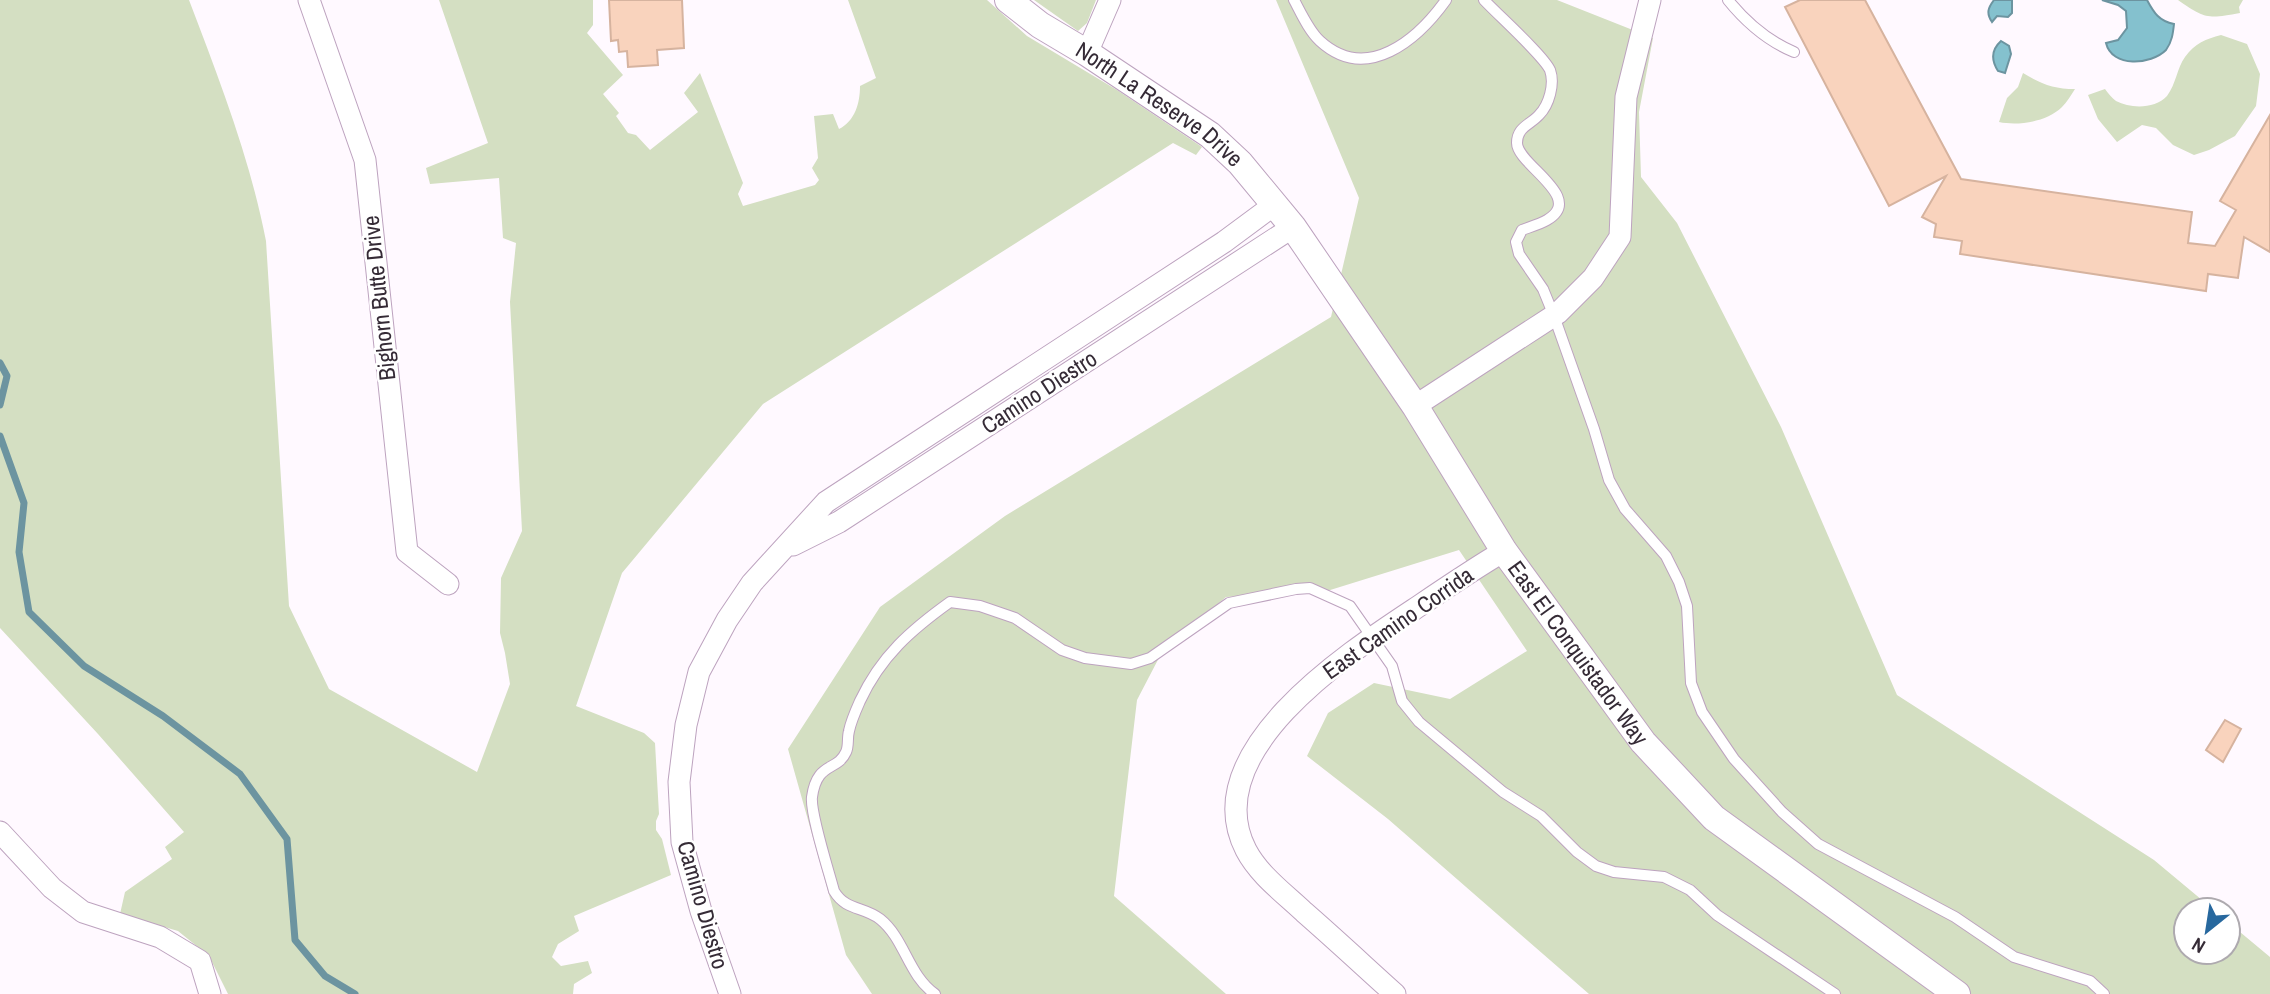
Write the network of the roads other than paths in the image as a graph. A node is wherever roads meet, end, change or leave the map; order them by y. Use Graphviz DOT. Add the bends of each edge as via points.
graph roads {
  1 [pos="309,0"];
  2 [pos="1008,0"];
  3 [pos="1110,0"];
  4 [pos="1294,0"];
  5 [pos="1446,0"];
  6 [pos="1484,0"];
  7 [pos="1650,0"];
  8 [pos="1728,0"];
  9 [pos="1794,52"];
  10 [pos="1087,53"];
  11 [pos="1274,205"];
  12 [pos="1293,227"];
  13 [pos="1555,316"];
  14 [pos="1415,406"];
  15 [pos="782,551"];
  16 [pos="1504,551"];
  17 [pos="448,584"];
  18 [pos="1373,636"];
  19 [pos="0,832"];
  20 [pos="210,994"];
  21 [pos="730,994"];
  22 [pos="935,994"];
  23 [pos="1395,994"];
  24 [pos="1835,994"];
  25 [pos="1957,994"];
  26 [pos="2104,994"];
  1 -- 17 [label="street, Bighorn Butte Drive" via="365,160 407,552"];
  2 -- 10 [label="street, North La Reserve Drive"];
  3 -- 10 [label="street"];
  4 -- 5 [label="lane" via="1320,41 1345,56 1372,59 1402,46"];
  6 -- 13 [label="lane" via="1550,70 1553,88 1540,114 1522,127 1517,142 1519,154 1557,194 1557,208 1549,219 1522,230 1516,242"];
  7 -- 13 [label="street" via="1626,97 1620,237 1592,278"];
  8 -- 9 [label="lane" via="1762,32"];
  10 -- 11 [label="street, North La Reserve Drive" via="1210,135"];
  11 -- 12 [label="street, North La Reserve Drive"];
  11 -- 15 [label="street, Camino Diestro" via="1213,250 826,502"];
  12 -- 14 [label="street, East El Conquistador Way"];
  12 -- 15 [label="street, Camino Diestro" via="839,522"];
  13 -- 14 [label="street"];
  13 -- 26 [label="lane" via="1609,480 1625,509 1666,556 1679,582 1687,606 1691,683 1702,712 1734,759 1818,844 1955,918 2014,957 2090,981"];
  14 -- 16 [label="street, East El Conquistador Way"];
  15 -- 21 [label="street, Camino Diestro" via="752,583 699,672 679,782 682,842"];
  16 -- 18 [label="street, East Camino Corrida"];
  16 -- 25 [label="street, East El Conquistador Way" via="1643,742 1714,818"];
  18 -- 22 [label="lane" via="1350,606 1310,589 1229,603 1150,658 1131,663 1085,658 1062,650 1015,618 981,606 950,602 914,628 877,671 857,710 848,750 821,772 812,801 834,891 841,902 878,918"];
  18 -- 23 [label="street, East Camino Corrida" via="1314,682 1266,735 1240,779 1236,807 1241,839 1263,872"];
  18 -- 24 [label="lane" via="1392,666 1402,701 1419,722 1503,792 1541,816 1595,866 1664,877 1690,890 1717,915"];
  19 -- 20 [label="street" via="52,888 83,912 160,937 200,961"];
}
